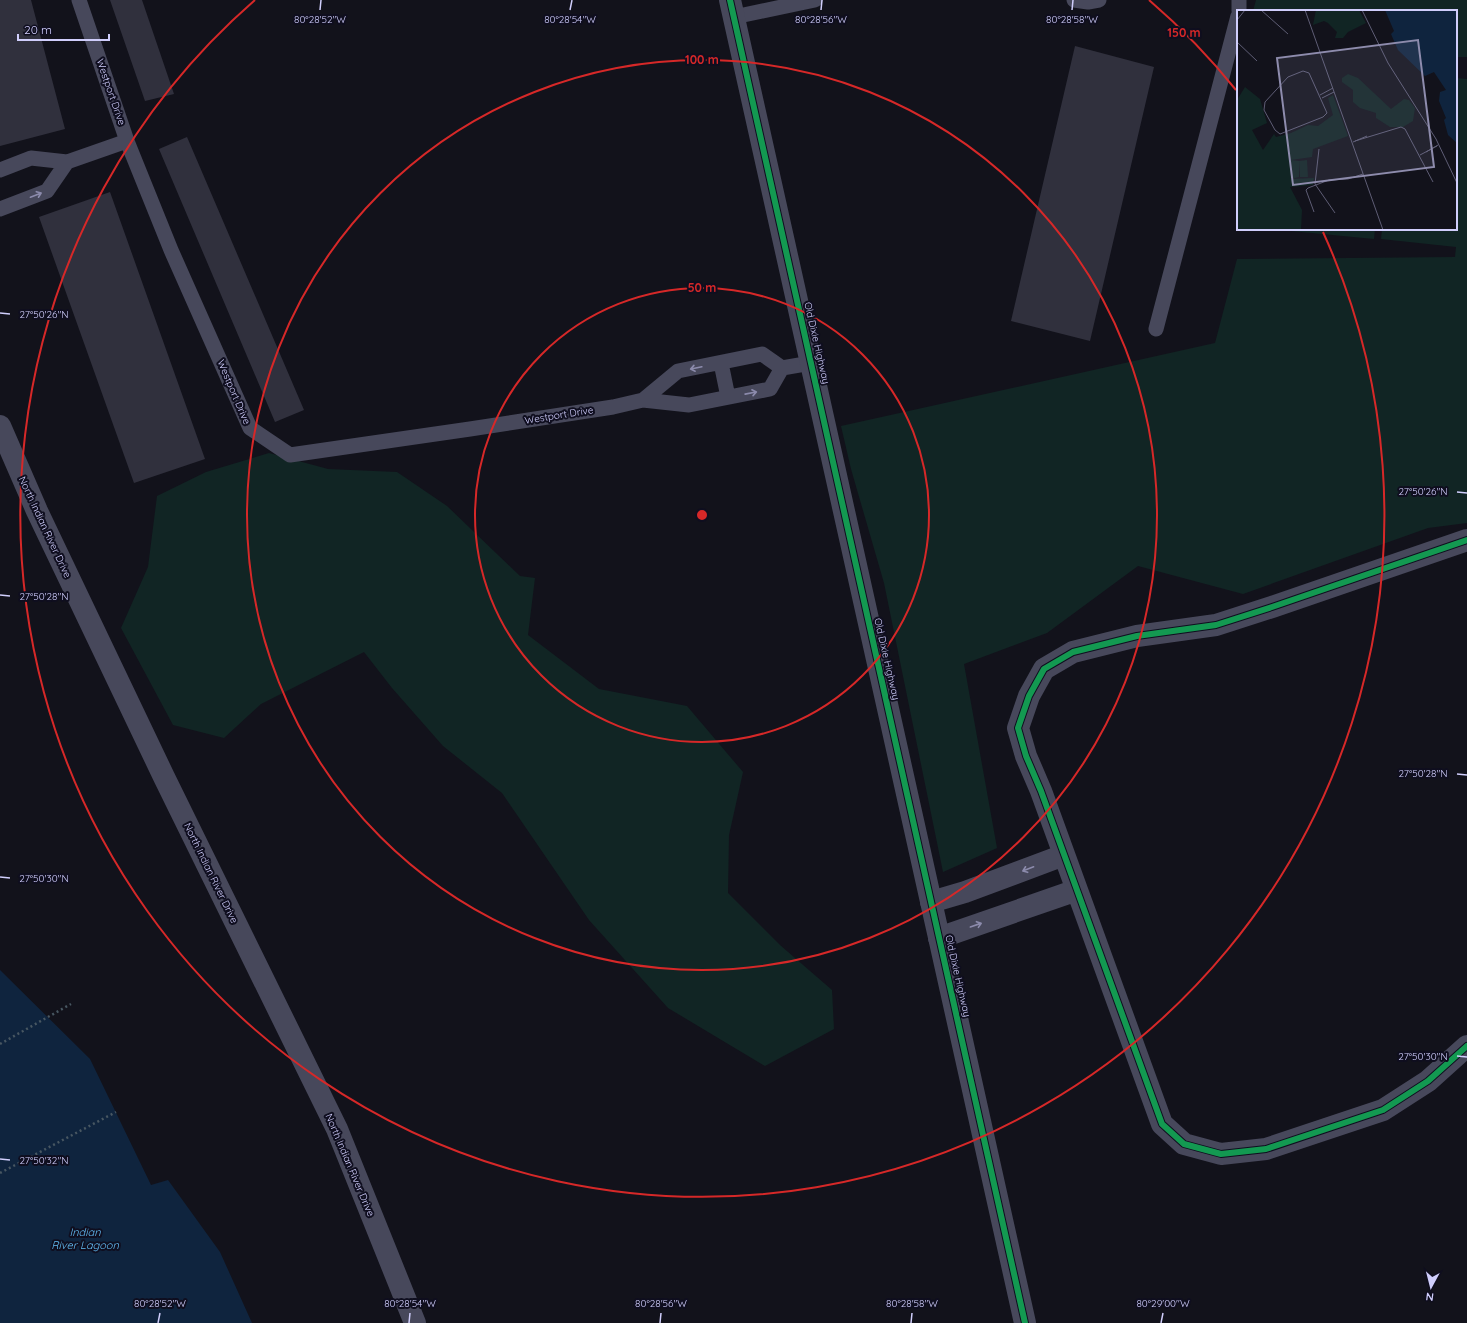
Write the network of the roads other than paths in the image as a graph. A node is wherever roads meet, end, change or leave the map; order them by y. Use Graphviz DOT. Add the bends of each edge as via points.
graph roads {
  1 [pos="79,0"];
  2 [pos="815,0"];
  3 [pos="1074,0"];
  4 [pos="1099,0"];
  5 [pos="732,9"];
  6 [pos="1237,20"];
  7 [pos="127,141"];
  8 [pos="68,162"];
  9 [pos="0,170"];
  10 [pos="0,207"];
  11 [pos="1156,329"];
  12 [pos="721,363"];
  13 [pos="811,363"];
  14 [pos="782,368"];
  15 [pos="728,398"];
  16 [pos="643,400"];
  17 [pos="0,426"];
  18 [pos="1467,540"];
  19 [pos="1064,855"];
  20 [pos="1077,890"];
  21 [pos="931,902"];
  22 [pos="939,938"];
  23 [pos="1467,1046"];
  24 [pos="415,1323"];
  25 [pos="1025,1323"];
  1 -- 7 [label="lane, Westport Drive"];
  2 -- 5 [label="lane"];
  3 -- 4 [label="lane"];
  5 -- 13 [label="street, Old Dixie Highway"];
  6 -- 11 [label="lane"];
  7 -- 8 [label="lane"];
  7 -- 16 [label="lane, Westport Drive" via="171,250 250,428 290,455 485,427"];
  8 -- 9 [label="lane" via="32,158"];
  10 -- 8 [label="lane, one-way" via="47,191"];
  12 -- 14 [label="lane, Westport Drive" via="762,354"];
  12 -- 15 [label="lane"];
  12 -- 16 [label="lane, Westport Drive, one-way" via="678,372"];
  13 -- 14 [label="lane"];
  13 -- 21 [label="street, Old Dixie Highway"];
  15 -- 14 [label="lane, Westport Drive, one-way" via="770,390"];
  15 -- 16 [label="lane, Westport Drive" via="690,405"];
  17 -- 24 [label="street, North Indian River Drive" via="44,526 336,1129"];
  18 -- 19 [label="street" via="1272,608 1216,625 1137,636 1073,652 1044,669 1029,696 1018,728 1026,756"];
  19 -- 20 [label="street"];
  19 -- 21 [label="street, one-way" via="966,892"];
  22 -- 20 [label="street, one-way"];
  20 -- 23 [label="street" via="1162,1124 1184,1144 1221,1154 1266,1148 1383,1110 1428,1081"];
  21 -- 22 [label="street, Old Dixie Highway"];
  22 -- 25 [label="street, Old Dixie Highway"];
}
